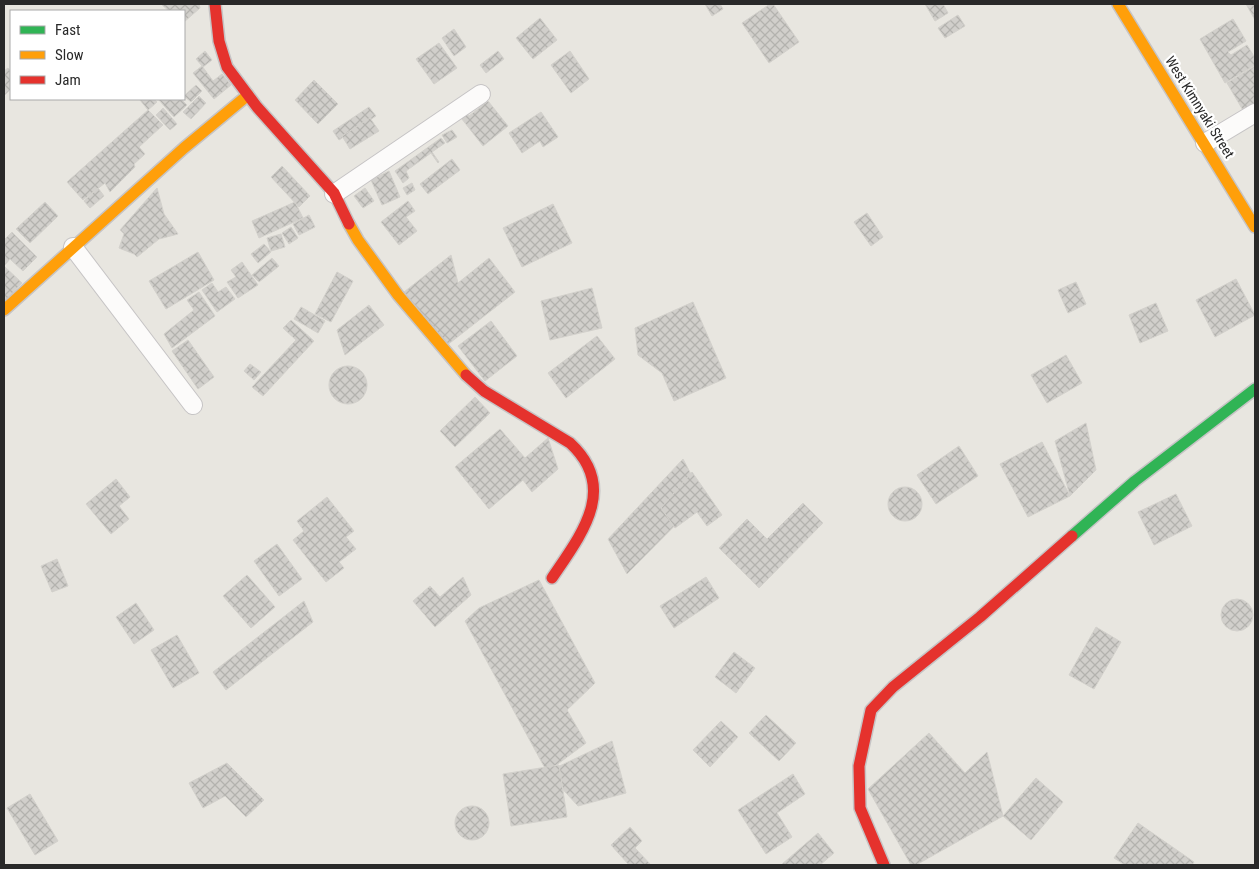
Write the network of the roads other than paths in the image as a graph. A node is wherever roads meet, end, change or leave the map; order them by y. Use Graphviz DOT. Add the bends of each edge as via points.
graph roads {
  1 [pos="215,4"];
  2 [pos="1118,4"];
  3 [pos="481,94"];
  4 [pos="248,95"];
  5 [pos="1255,113"];
  6 [pos="1205,143"];
  7 [pos="334,194"];
  8 [pos="1255,227"];
  9 [pos="72,248"];
  10 [pos="4,310"];
  11 [pos="1255,388"];
  12 [pos="193,405"];
  13 [pos="552,578"];
  14 [pos="884,865"];
  1 -- 4 [label="street" via="225,63"];
  2 -- 6 [label="street, West Kimnyaki Street"];
  3 -- 7 [label="street"];
  4 -- 7 [label="street"];
  4 -- 9 [label="street"];
  5 -- 6 [label="street"];
  6 -- 8 [label="street, West Kimnyaki Street"];
  7 -- 13 [label="street" via="357,238 414,316 473,382 583,454 593,477 593,507 584,532"];
  9 -- 10 [label="street"];
  9 -- 12 [label="street"];
  11 -- 14 [label="street" via="1135,481 980,618 893,687 872,710 859,766 860,808"];
}
